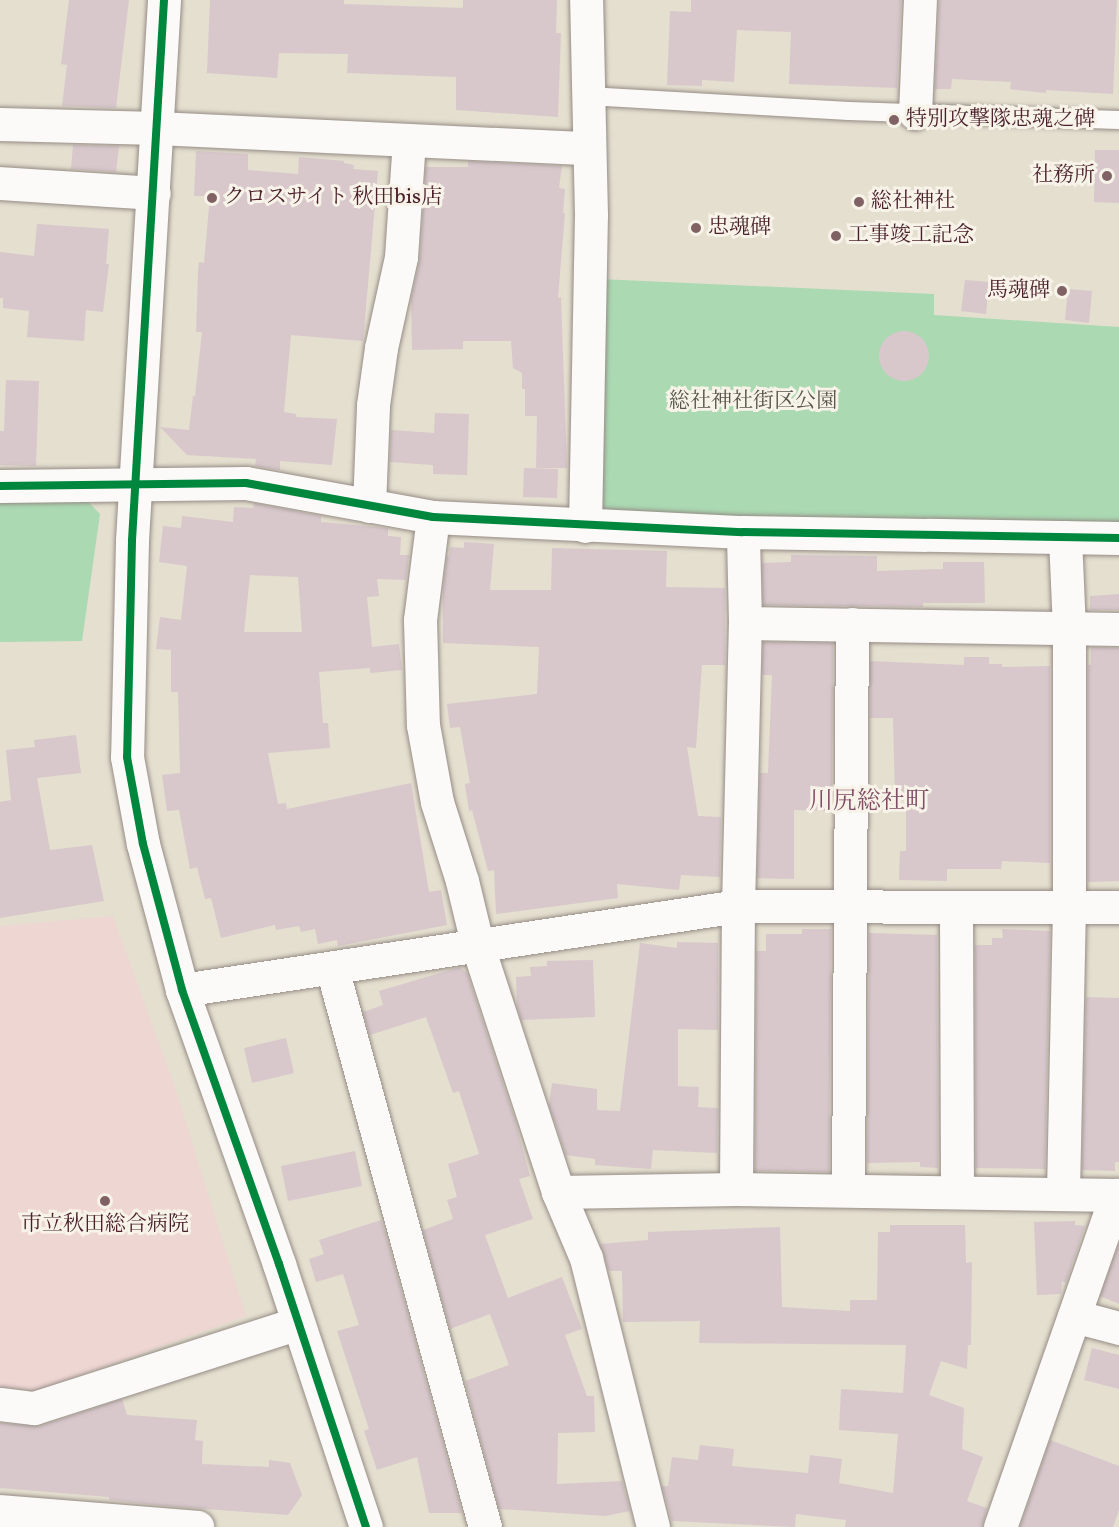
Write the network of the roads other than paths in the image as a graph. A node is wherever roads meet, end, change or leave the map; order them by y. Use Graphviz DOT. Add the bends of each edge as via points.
graph roads {
  1 [pos="164,0"];
  2 [pos="586,0"];
  3 [pos="920,0"];
  4 [pos="588,96"];
  5 [pos="915,113"];
  6 [pos="1119,120"];
  7 [pos="0,124"];
  8 [pos="157,128"];
  9 [pos="409,140"];
  10 [pos="588,148"];
  11 [pos="0,183"];
  12 [pos="154,193"];
  13 [pos="137,482"];
  14 [pos="0,486"];
  15 [pos="369,506"];
  16 [pos="433,517"];
  17 [pos="585,526"];
  18 [pos="743,532"];
  19 [pos="1065,537"];
  20 [pos="1119,538"];
  21 [pos="745,623"];
  22 [pos="852,624"];
  23 [pos="1069,629"];
  24 [pos="1119,629"];
  25 [pos="738,906"];
  26 [pos="850,906"];
  27 [pos="1069,906"];
  28 [pos="956,907"];
  29 [pos="1119,907"];
  30 [pos="478,947"];
  31 [pos="332,968"];
  32 [pos="182,990"];
  33 [pos="736,1189"];
  34 [pos="848,1190"];
  35 [pos="957,1191"];
  36 [pos="558,1192"];
  37 [pos="1063,1192"];
  38 [pos="1118,1195"];
  39 [pos="1074,1316"];
  40 [pos="298,1323"];
  41 [pos="1119,1328"];
  42 [pos="0,1404"];
  43 [pos="8,1517"];
  44 [pos="197,1527"];
  45 [pos="366,1527"];
  46 [pos="485,1527"];
  47 [pos="652,1527"];
  48 [pos="1000,1527"];
  1 -- 8 [label="street"];
  2 -- 4 [label="street"];
  3 -- 5 [label="street"];
  4 -- 5 [label="lane"];
  4 -- 10 [label="street"];
  5 -- 6 [label="lane"];
  7 -- 8 [label="street"];
  8 -- 9 [label="street"];
  8 -- 12 [label="street"];
  9 -- 10 [label="street"];
  9 -- 15 [label="street" via="401,258 373,405"];
  10 -- 17 [label="street" via="591,215"];
  11 -- 12 [label="street"];
  12 -- 13 [label="street"];
  13 -- 14 [label="street"];
  13 -- 15 [label="street" via="246,483"];
  13 -- 32 [label="street" via="128,634 127,757 143,844"];
  15 -- 16 [label="street"];
  16 -- 17 [label="street"];
  16 -- 30 [label="street" via="420,620 423,726 437,802"];
  17 -- 18 [label="street"];
  18 -- 19 [label="street"];
  18 -- 21 [label="street"];
  19 -- 20 [label="street"];
  19 -- 23 [label="street"];
  21 -- 22 [label="street"];
  21 -- 25 [label="street"];
  22 -- 23 [label="street"];
  22 -- 26 [label="street"];
  23 -- 24 [label="street"];
  23 -- 27 [label="street"];
  25 -- 26 [label="street"];
  25 -- 30 [label="street"];
  25 -- 33 [label="street"];
  26 -- 28 [label="street"];
  26 -- 34 [label="street"];
  27 -- 28 [label="street"];
  27 -- 29 [label="street"];
  27 -- 37 [label="street"];
  28 -- 35 [label="street"];
  30 -- 31 [label="street"];
  30 -- 36 [label="street"];
  31 -- 32 [label="street"];
  31 -- 46 [label="street"];
  32 -- 40 [label="street"];
  33 -- 34 [label="street"];
  33 -- 36 [label="street"];
  34 -- 35 [label="street"];
  35 -- 37 [label="street"];
  36 -- 47 [label="street" via="586,1258"];
  37 -- 38 [label="street"];
  38 -- 39 [label="street"];
  39 -- 41 [label="street"];
  39 -- 48 [label="street"];
  40 -- 42 [label="street" via="34,1408"];
  40 -- 45 [label="street"];
  43 -- 44 [label="street"];
}
